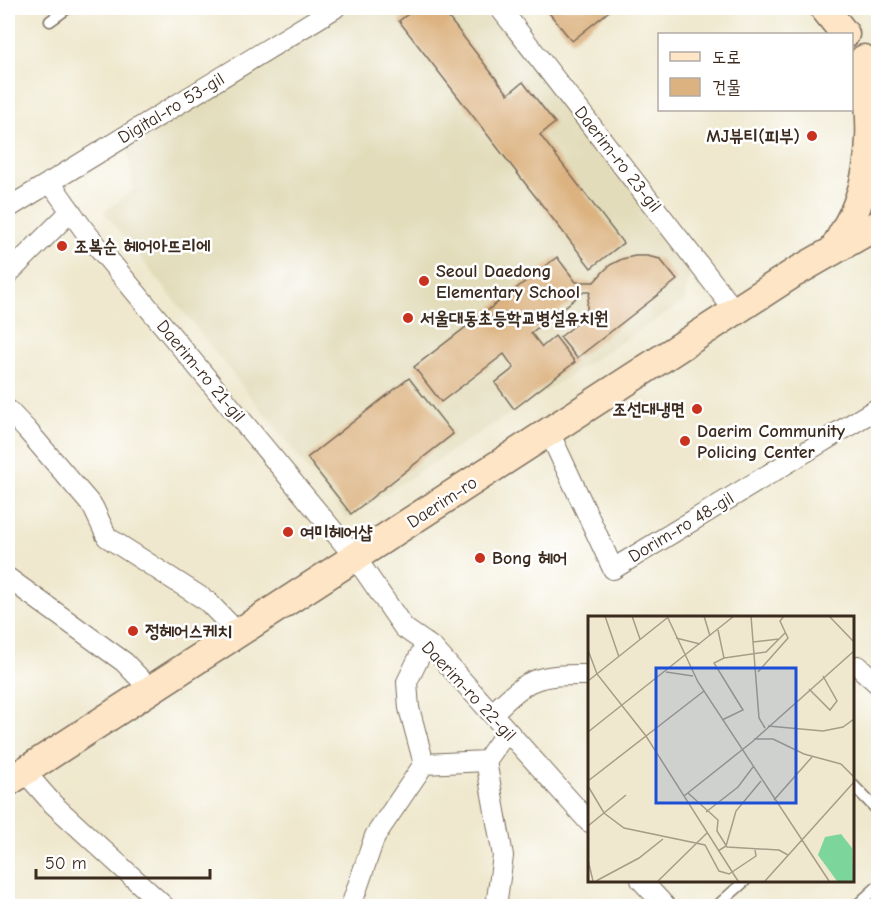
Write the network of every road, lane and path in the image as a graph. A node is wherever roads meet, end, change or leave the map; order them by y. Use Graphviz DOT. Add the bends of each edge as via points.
graph roads {
  1 [pos="68,8"];
  2 [pos="335,8"];
  3 [pos="500,8"];
  4 [pos="824,8"];
  5 [pos="50,21"];
  6 [pos="844,33"];
  7 [pos="865,60"];
  8 [pos="50,182"];
  9 [pos="8,208"];
  10 [pos="71,211"];
  11 [pos="879,225"];
  12 [pos="833,251"];
  13 [pos="8,274"];
  14 [pos="735,311"];
  15 [pos="879,408"];
  16 [pos="8,410"];
  17 [pos="549,432"];
  18 [pos="355,558"];
  19 [pos="8,578"];
  20 [pos="238,633"];
  21 [pos="426,643"];
  22 [pos="879,663"];
  23 [pos="855,666"];
  24 [pos="588,675"];
  25 [pos="879,684"];
  26 [pos="150,690"];
  27 [pos="492,714"];
  28 [pos="507,731"];
  29 [pos="486,761"];
  30 [pos="424,764"];
  31 [pos="16,777"];
  32 [pos="853,785"];
  33 [pos="879,811"];
  34 [pos="588,821"];
  35 [pos="643,881"];
  36 [pos="744,881"];
  37 [pos="879,886"];
  38 [pos="164,906"];
  39 [pos="351,906"];
  40 [pos="496,906"];
  41 [pos="665,906"];
  42 [pos="717,906"];
  43 [pos="856,906"];
  1 -- 5 [label="lane"];
  2 -- 8 [label="street, Digital-ro 53-gil"];
  3 -- 14 [label="street, Daerim-ro 23-gil"];
  4 -- 6 [label="street"];
  7 -- 12 [label="street" via="871,122 867,171 856,208"];
  8 -- 9 [label="street, Digital-ro 53-gil"];
  8 -- 10 [label="street, Daerim-ro 21-gil"];
  10 -- 13 [label="street"];
  10 -- 18 [label="street, Daerim-ro 21-gil"];
  11 -- 12 [label="street, Daerim-ro"];
  12 -- 14 [label="street, Daerim-ro"];
  14 -- 17 [label="street, Daerim-ro"];
  15 -- 17 [label="street, Dorim-ro 48-gil" via="613,568"];
  16 -- 20 [label="street" via="93,507 107,537 207,601"];
  17 -- 18 [label="street, Daerim-ro"];
  18 -- 20 [label="street, Daerim-ro"];
  18 -- 21 [label="street, Daerim-ro 22-gil" via="404,628"];
  19 -- 26 [label="street" via="124,662"];
  20 -- 26 [label="street, Daerim-ro"];
  21 -- 27 [label="street, Daerim-ro 22-gil"];
  21 -- 30 [label="street" via="407,682 409,708"];
  22 -- 23 [label="street"];
  23 -- 25 [label="street"];
  24 -- 27 [label="street" via="532,681"];
  26 -- 31 [label="street, Daerim-ro"];
  27 -- 28 [label="street, Daerim-ro 22-gil"];
  28 -- 29 [label="street"];
  28 -- 34 [label="street, Daerim-ro 22-gil"];
  29 -- 30 [label="street"];
  29 -- 40 [label="street" via="503,856"];
  30 -- 39 [label="street" via="375,836"];
  31 -- 38 [label="street" via="53,804"];
  32 -- 33 [label="lane"];
  35 -- 41 [label="street"];
  36 -- 42 [label="lane"];
  37 -- 43 [label="lane"];
}
